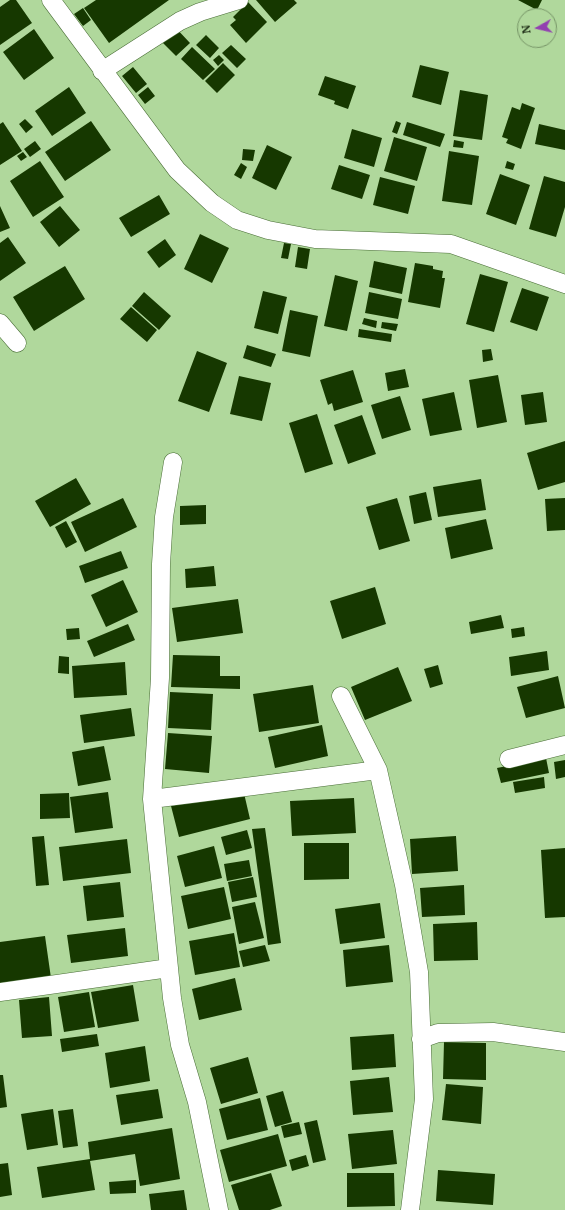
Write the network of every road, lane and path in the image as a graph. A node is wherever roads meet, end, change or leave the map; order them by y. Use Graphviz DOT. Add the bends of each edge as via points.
graph roads {
  1 [pos="51,0"];
  2 [pos="239,0"];
  3 [pos="102,71"];
  4 [pos="564,279"];
  5 [pos="0,323"];
  6 [pos="17,344"];
  7 [pos="173,462"];
  8 [pos="340,696"];
  9 [pos="565,744"];
  10 [pos="509,760"];
  11 [pos="378,770"];
  12 [pos="152,799"];
  13 [pos="170,968"];
  14 [pos="0,992"];
  15 [pos="421,1039"];
  16 [pos="565,1042"];
  17 [pos="219,1210"];
  18 [pos="410,1210"];
  1 -- 3 [label="street"];
  2 -- 3 [label="street" via="180,21"];
  3 -- 4 [label="street" via="177,170 212,203 237,220 268,230 315,239 451,244"];
  5 -- 6 [label="street"];
  7 -- 12 [label="street" via="164,517 161,564 160,678"];
  8 -- 11 [label="street"];
  9 -- 10 [label="street"];
  11 -- 12 [label="street"];
  11 -- 15 [label="street" via="404,885 419,972"];
  12 -- 13 [label="street"];
  13 -- 14 [label="street"];
  13 -- 17 [label="street" via="180,1045 197,1102"];
  15 -- 16 [label="street" via="438,1033 493,1032"];
  15 -- 18 [label="street" via="424,1099"];
}
